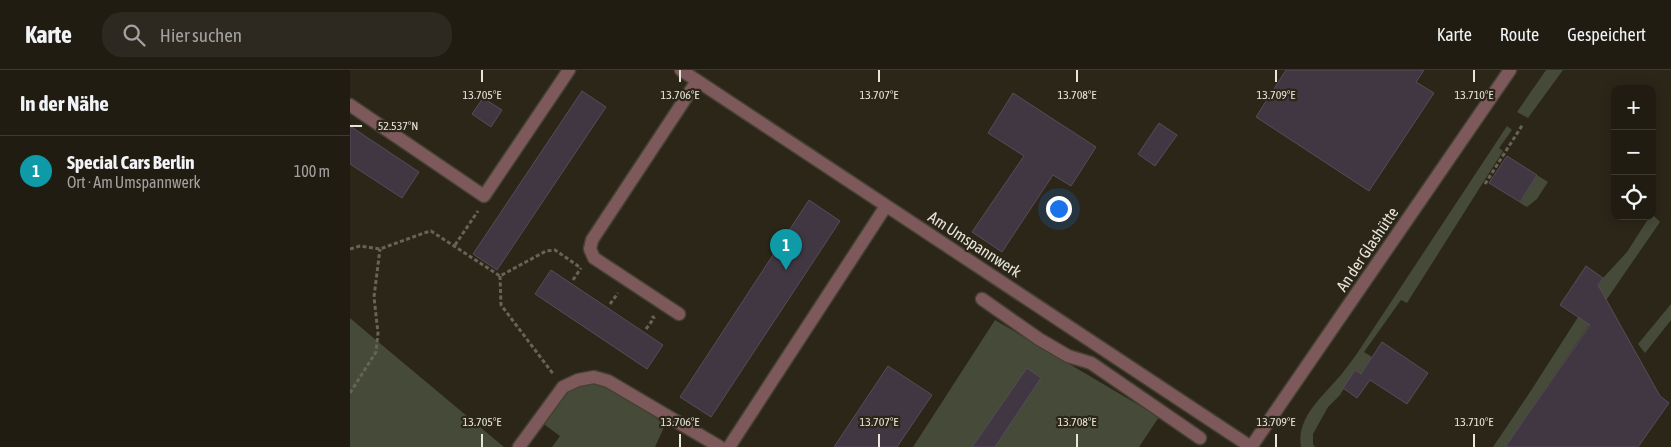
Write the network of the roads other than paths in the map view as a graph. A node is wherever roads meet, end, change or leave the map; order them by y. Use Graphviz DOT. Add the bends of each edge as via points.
graph roads {
  1 [pos="569,70"];
  2 [pos="681,70"];
  3 [pos="1510,70"];
  4 [pos="698,81"];
  5 [pos="350,105"];
  6 [pos="886,206"];
  7 [pos="982,300"];
  8 [pos="680,314"];
  9 [pos="1200,438"];
  10 [pos="519,447"];
  11 [pos="720,447"];
  12 [pos="729,447"];
  13 [pos="1251,447"];
  1 -- 5 [label="street" via="484,196"];
  2 -- 4 [label="street, Am Umspannwerk"];
  3 -- 13 [label="street, An der Glashütte"];
  4 -- 6 [label="street, Am Umspannwerk"];
  4 -- 8 [label="street" via="590,244 594,258"];
  6 -- 12 [label="street"];
  6 -- 13 [label="street, Am Umspannwerk"];
  7 -- 9 [label="street" via="1068,356 1091,363"];
  10 -- 11 [label="street" via="563,387 594,377 608,380"];
}
